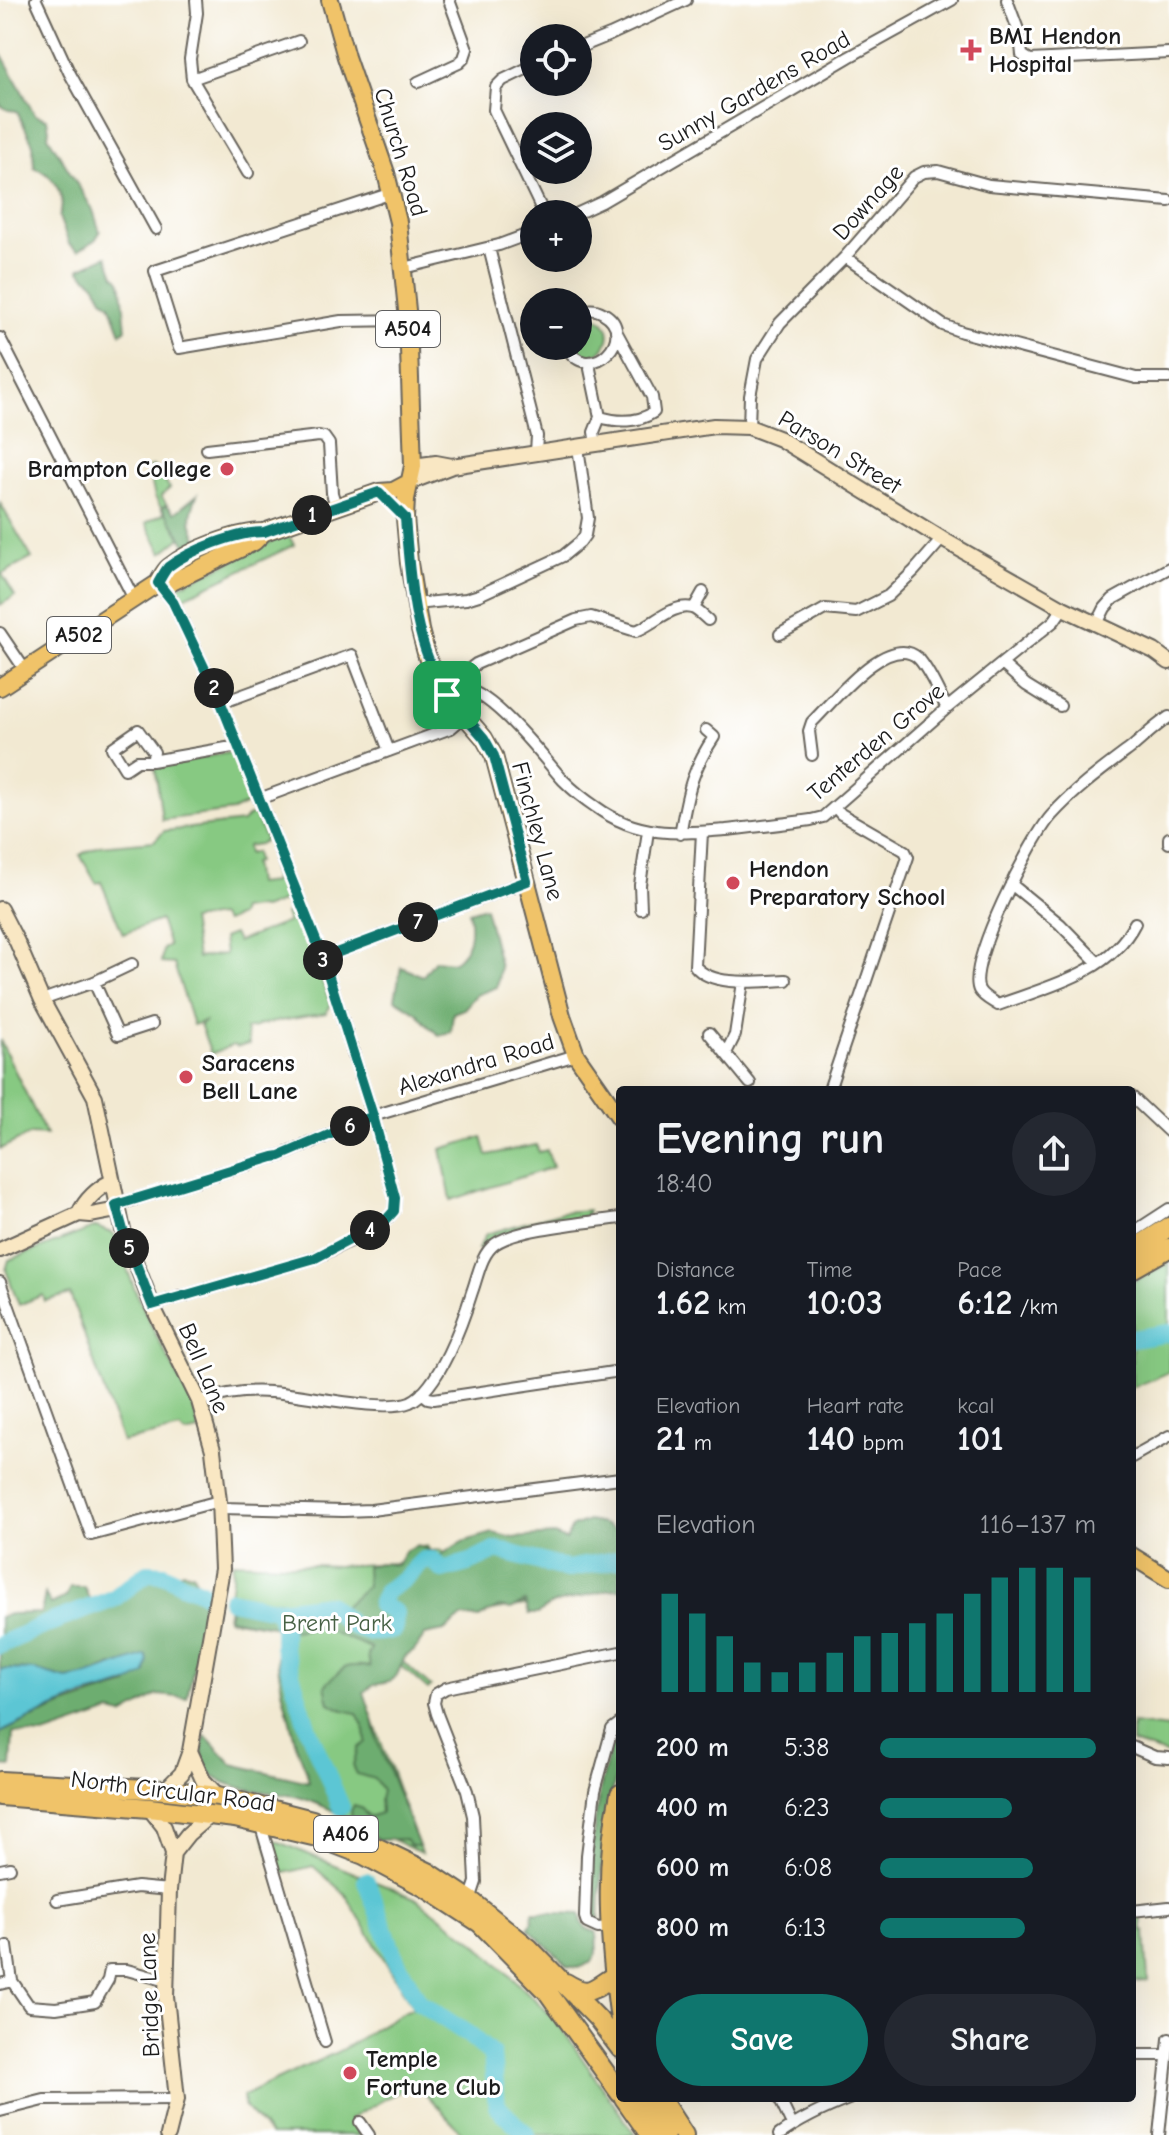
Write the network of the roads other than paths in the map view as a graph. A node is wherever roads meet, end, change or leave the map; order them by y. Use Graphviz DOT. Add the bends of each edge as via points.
graph roads {
  1 [pos="36,0"];
  2 [pos="196,0"];
  3 [pos="330,0"];
  4 [pos="449,0"];
  5 [pos="686,0"];
  6 [pos="952,0"];
  7 [pos="1007,0"];
  8 [pos="299,41"];
  9 [pos="592,42"];
  10 [pos="1169,53"];
  11 [pos="520,72"];
  12 [pos="192,79"];
  13 [pos="418,82"];
  14 [pos="248,173"];
  15 [pos="392,193"];
  16 [pos="537,200"];
  17 [pos="1169,201"];
  18 [pos="592,207"];
  19 [pos="156,229"];
  20 [pos="520,237"];
  21 [pos="489,248"];
  22 [pos="845,257"];
  23 [pos="404,268"];
  24 [pos="592,309"];
  25 [pos="408,320"];
  26 [pos="616,331"];
  27 [pos="0,338"];
  28 [pos="585,360"];
  29 [pos="591,362"];
  30 [pos="1169,378"];
  31 [pos="600,417"];
  32 [pos="749,427"];
  33 [pos="596,444"];
  34 [pos="578,447"];
  35 [pos="207,449"];
  36 [pos="536,452"];
  37 [pos="412,474"];
  38 [pos="379,492"];
  39 [pos="336,506"];
  40 [pos="405,518"];
  41 [pos="942,539"];
  42 [pos="1169,568"];
  43 [pos="158,583"];
  44 [pos="703,592"];
  45 [pos="134,599"];
  46 [pos="415,604"];
  47 [pos="694,608"];
  48 [pos="1063,608"];
  49 [pos="708,620"];
  50 [pos="1097,624"];
  51 [pos="0,633"];
  52 [pos="780,634"];
  53 [pos="1169,662"];
  54 [pos="1002,664"];
  55 [pos="25,670"];
  56 [pos="0,687"];
  57 [pos="453,692"];
  58 [pos="221,703"];
  59 [pos="1060,706"];
  60 [pos="947,708"];
  61 [pos="465,716"];
  62 [pos="1168,716"];
  63 [pos="715,736"];
  64 [pos="238,746"];
  65 [pos="389,751"];
  66 [pos="812,755"];
  67 [pos="152,761"];
  68 [pos="259,799"];
  69 [pos="835,807"];
  70 [pos="648,831"];
  71 [pos="702,832"];
  72 [pos="680,834"];
  73 [pos="527,881"];
  74 [pos="1011,884"];
  75 [pos="0,909"];
  76 [pos="641,909"];
  77 [pos="1135,923"];
  78 [pos="323,958"];
  79 [pos="1098,963"];
  80 [pos="132,964"];
  81 [pos="786,980"];
  82 [pos="94,982"];
  83 [pos="743,982"];
  84 [pos="42,1000"];
  85 [pos="152,1024"];
  86 [pos="709,1033"];
  87 [pos="726,1053"];
  88 [pos="576,1055"];
  89 [pos="750,1083"];
  90 [pos="830,1086"];
  91 [pos="1136,1101"];
  92 [pos="616,1112"];
  93 [pos="373,1116"];
  94 [pos="1169,1132"];
  95 [pos="111,1182"];
  96 [pos="117,1207"];
  97 [pos="1169,1209"];
  98 [pos="79,1214"];
  99 [pos="616,1219"];
  100 [pos="1169,1227"];
  101 [pos="1136,1230"];
  102 [pos="1136,1248"];
  103 [pos="1169,1248"];
  104 [pos="0,1250"];
  105 [pos="1136,1267"];
  106 [pos="0,1282"];
  107 [pos="152,1305"];
  108 [pos="616,1372"];
  109 [pos="422,1393"];
  110 [pos="199,1401"];
  111 [pos="1169,1436"];
  112 [pos="1136,1455"];
  113 [pos="616,1479"];
  114 [pos="219,1505"];
  115 [pos="1136,1558"];
  116 [pos="1169,1579"];
  117 [pos="616,1653"];
  118 [pos="616,1726"];
  119 [pos="1136,1749"];
  120 [pos="190,1751"];
  121 [pos="1169,1758"];
  122 [pos="0,1781"];
  123 [pos="165,1790"];
  124 [pos="0,1796"];
  125 [pos="218,1796"];
  126 [pos="149,1808"];
  127 [pos="210,1815"];
  128 [pos="616,1816"];
  129 [pos="260,1823"];
  130 [pos="173,1853"];
  131 [pos="169,1890"];
  132 [pos="57,1900"];
  133 [pos="470,1900"];
  134 [pos="1169,1907"];
  135 [pos="1136,1911"];
  136 [pos="609,1927"];
  137 [pos="7,1946"];
  138 [pos="614,1976"];
  139 [pos="557,1977"];
  140 [pos="12,1981"];
  141 [pos="167,1981"];
  142 [pos="0,1984"];
  143 [pos="616,1991"];
  144 [pos="1169,2039"];
  145 [pos="325,2042"];
  146 [pos="616,2043"];
  147 [pos="1136,2055"];
  148 [pos="1167,2055"];
  149 [pos="616,2087"];
  150 [pos="177,2099"];
  151 [pos="627,2102"];
  152 [pos="644,2102"];
  153 [pos="663,2102"];
  154 [pos="781,2102"];
  155 [pos="842,2102"];
  156 [pos="0,2111"];
  157 [pos="360,2122"];
  158 [pos="792,2125"];
  159 [pos="168,2135"];
  160 [pos="369,2135"];
  161 [pos="650,2135"];
  162 [pos="665,2135"];
  163 [pos="684,2135"];
  164 [pos="779,2135"];
  165 [pos="1159,2135"];
  1 -- 19 [label="street" via="69,72"];
  2 -- 12 [label="street"];
  3 -- 15 [label="main road, Church Road / A504"];
  4 -- 13 [label="street" via="467,49 464,58"];
  5 -- 9 [label="street"];
  6 -- 18 [label="street, Sunny Gardens Road"];
  7 -- 10 [label="street" via="1022,55 1030,60"];
  8 -- 12 [label="street"];
  11 -- 16 [label="street" via="496,87 494,110"];
  12 -- 14 [label="street"];
  15 -- 23 [label="main road, Church Road / A504"];
  15 -- 25 [label="street" via="155,271 179,348 341,321"];
  17 -- 22 [label="street, Downage" via="989,185 924,172"];
  20 -- 21 [label="street"];
  21 -- 23 [label="street"];
  21 -- 36 [label="street" via="537,436"];
  22 -- 30 [label="street" via="943,325 1136,378"];
  22 -- 32 [label="street, Downage" via="780,323 757,359"];
  23 -- 25 [label="main road, Church Road / A504"];
  24 -- 26 [label="street" via="609,317"];
  25 -- 37 [label="main road, Church Road / A504"];
  26 -- 29 [label="street" via="608,355"];
  26 -- 31 [label="street" via="652,397 654,412 645,419"];
  27 -- 45 [label="street"];
  28 -- 29 [label="street"];
  29 -- 31 [label="street"];
  31 -- 33 [label="street"];
  32 -- 33 [label="street, Parson Street" via="714,426"];
  32 -- 41 [label="street, Parson Street" via="780,439"];
  33 -- 34 [label="street, Parson Street"];
  34 -- 36 [label="street, Parson Street"];
  34 -- 46 [label="street" via="588,518 580,542 563,556 479,595"];
  35 -- 39 [label="street" via="324,437"];
  36 -- 37 [label="street, Parson Street"];
  37 -- 38 [label="main road, A502" via="393,491"];
  37 -- 40 [label="main road, Finchley Lane / A504"];
  38 -- 39 [label="main road, A502"];
  38 -- 40 [label="main road"];
  39 -- 43 [label="main road, A502" via="264,532 254,542 170,583"];
  40 -- 46 [label="main road, Finchley Lane / A504"];
  41 -- 48 [label="street, Parson Street"];
  41 -- 52 [label="street" via="888,596 856,612 825,609"];
  42 -- 50 [label="street" via="1113,599"];
  43 -- 45 [label="main road, A502"];
  43 -- 58 [label="street" via="173,602"];
  44 -- 47 [label="street"];
  45 -- 55 [label="main road, A502"];
  46 -- 57 [label="main road, Finchley Lane / A504" via="435,677"];
  47 -- 49 [label="street"];
  47 -- 57 [label="street" via="677,609 636,631 591,617 576,620 476,664"];
  48 -- 50 [label="street, Parson Street"];
  48 -- 54 [label="street, Tenterden Grove"];
  50 -- 53 [label="street, Parson Street"];
  51 -- 55 [label="street"];
  54 -- 59 [label="street"];
  54 -- 60 [label="street, Tenterden Grove"];
  55 -- 56 [label="main road, A502"];
  57 -- 61 [label="main road, Finchley Lane / A504"];
  57 -- 70 [label="street, Tenterden Grove" via="479,696 508,718 562,779 594,806"];
  58 -- 64 [label="street"];
  58 -- 65 [label="street" via="352,655"];
  60 -- 66 [label="street" via="922,663 910,653 895,652 860,673 812,722"];
  60 -- 69 [label="street, Tenterden Grove"];
  61 -- 65 [label="street" via="451,728"];
  61 -- 73 [label="main road, Finchley Lane / A504" via="494,756"];
  62 -- 74 [label="street" via="1068,797 1031,843"];
  63 -- 72 [label="street" via="691,780"];
  64 -- 67 [label="street"];
  64 -- 68 [label="street"];
  65 -- 68 [label="street"];
  68 -- 78 [label="street"];
  69 -- 71 [label="street, Tenterden Grove" via="817,819"];
  69 -- 90 [label="street" via="908,857"];
  70 -- 72 [label="street, Tenterden Grove"];
  70 -- 76 [label="street"];
  71 -- 72 [label="street, Tenterden Grove"];
  71 -- 83 [label="street" via="695,966 711,978"];
  73 -- 78 [label="street"];
  73 -- 88 [label="main road, Finchley Lane / A504"];
  74 -- 79 [label="street"];
  74 -- 79 [label="street" via="980,966 977,982 986,998 998,1005"];
  75 -- 84 [label="street, Bell Lane"];
  77 -- 79 [label="street"];
  78 -- 93 [label="street"];
  80 -- 82 [label="street"];
  81 -- 83 [label="street"];
  82 -- 84 [label="street"];
  82 -- 85 [label="street" via="118,1035"];
  83 -- 87 [label="street" via="735,1035"];
  84 -- 95 [label="street, Bell Lane" via="95,1097"];
  86 -- 87 [label="street"];
  87 -- 89 [label="street"];
  88 -- 92 [label="main road, Finchley Lane / A504"];
  88 -- 93 [label="street, Alexandra Road"];
  91 -- 94 [label="street"];
  93 -- 96 [label="street, Alexandra Road" via="280,1156"];
  93 -- 107 [label="street" via="395,1198 390,1217 315,1258"];
  95 -- 96 [label="street, Bell Lane"];
  95 -- 98 [label="street"];
  96 -- 98 [label="street"];
  96 -- 107 [label="street, Bell Lane"];
  97 -- 101 [label="street"];
  98 -- 104 [label="street"];
  99 -- 109 [label="street" via="542,1229 493,1245 449,1353"];
  100 -- 102 [label="highway"];
  103 -- 105 [label="highway"];
  106 -- 114 [label="street" via="91,1535"];
  107 -- 110 [label="street, Bell Lane"];
  108 -- 109 [label="street" via="434,1399"];
  109 -- 110 [label="street" via="396,1405 269,1392"];
  110 -- 114 [label="street, Bell Lane" via="213,1450"];
  111 -- 112 [label="street"];
  113 -- 114 [label="street" via="371,1510"];
  114 -- 120 [label="street, Bell Lane" via="222,1569"];
  115 -- 116 [label="main road"];
  117 -- 133 [label="street" via="436,1694 437,1714 473,1816 476,1882"];
  118 -- 136 [label="street" via="595,1791 587,1855 585,1917 598,1928"];
  119 -- 121 [label="street"];
  120 -- 123 [label="street" via="182,1773"];
  120 -- 125 [label="street" via="203,1780"];
  122 -- 123 [label="highway, North Circular Road / A406"];
  123 -- 125 [label="highway, North Circular Road / A406"];
  124 -- 126 [label="highway, North Circular Road / A406"];
  125 -- 133 [label="highway, North Circular Road / A406" via="325,1825 428,1872"];
  126 -- 127 [label="highway, North Circular Road / A406"];
  126 -- 130 [label="street" via="164,1827"];
  127 -- 129 [label="highway, North Circular Road / A406"];
  127 -- 130 [label="street"];
  128 -- 136 [label="highway"];
  129 -- 145 [label="street"];
  129 -- 149 [label="highway, North Circular Road / A406" via="364,1855 480,1923 547,1991"];
  130 -- 131 [label="street, Bridge Lane"];
  131 -- 132 [label="street" via="137,1887"];
  131 -- 141 [label="street, Bridge Lane"];
  133 -- 139 [label="highway, North Circular Road / A406"];
  134 -- 135 [label="street"];
  136 -- 138 [label="highway"];
  137 -- 140 [label="street"];
  138 -- 139 [label="highway" via="587,1992"];
  138 -- 143 [label="highway"];
  139 -- 146 [label="highway, North Circular Road / A406"];
  140 -- 141 [label="street" via="29,2006 56,2008 95,2002 110,1970"];
  140 -- 142 [label="street"];
  141 -- 150 [label="street, Bridge Lane"];
  144 -- 148 [label="street"];
  147 -- 148 [label="street"];
  148 -- 165 [label="street"];
  150 -- 156 [label="street" via="44,2100"];
  150 -- 159 [label="street, Bridge Lane"];
  151 -- 161 [label="highway"];
  152 -- 162 [label="highway"];
  153 -- 163 [label="highway"];
  154 -- 158 [label="street"];
  155 -- 158 [label="street"];
  157 -- 160 [label="street"];
  158 -- 164 [label="street"];
}
